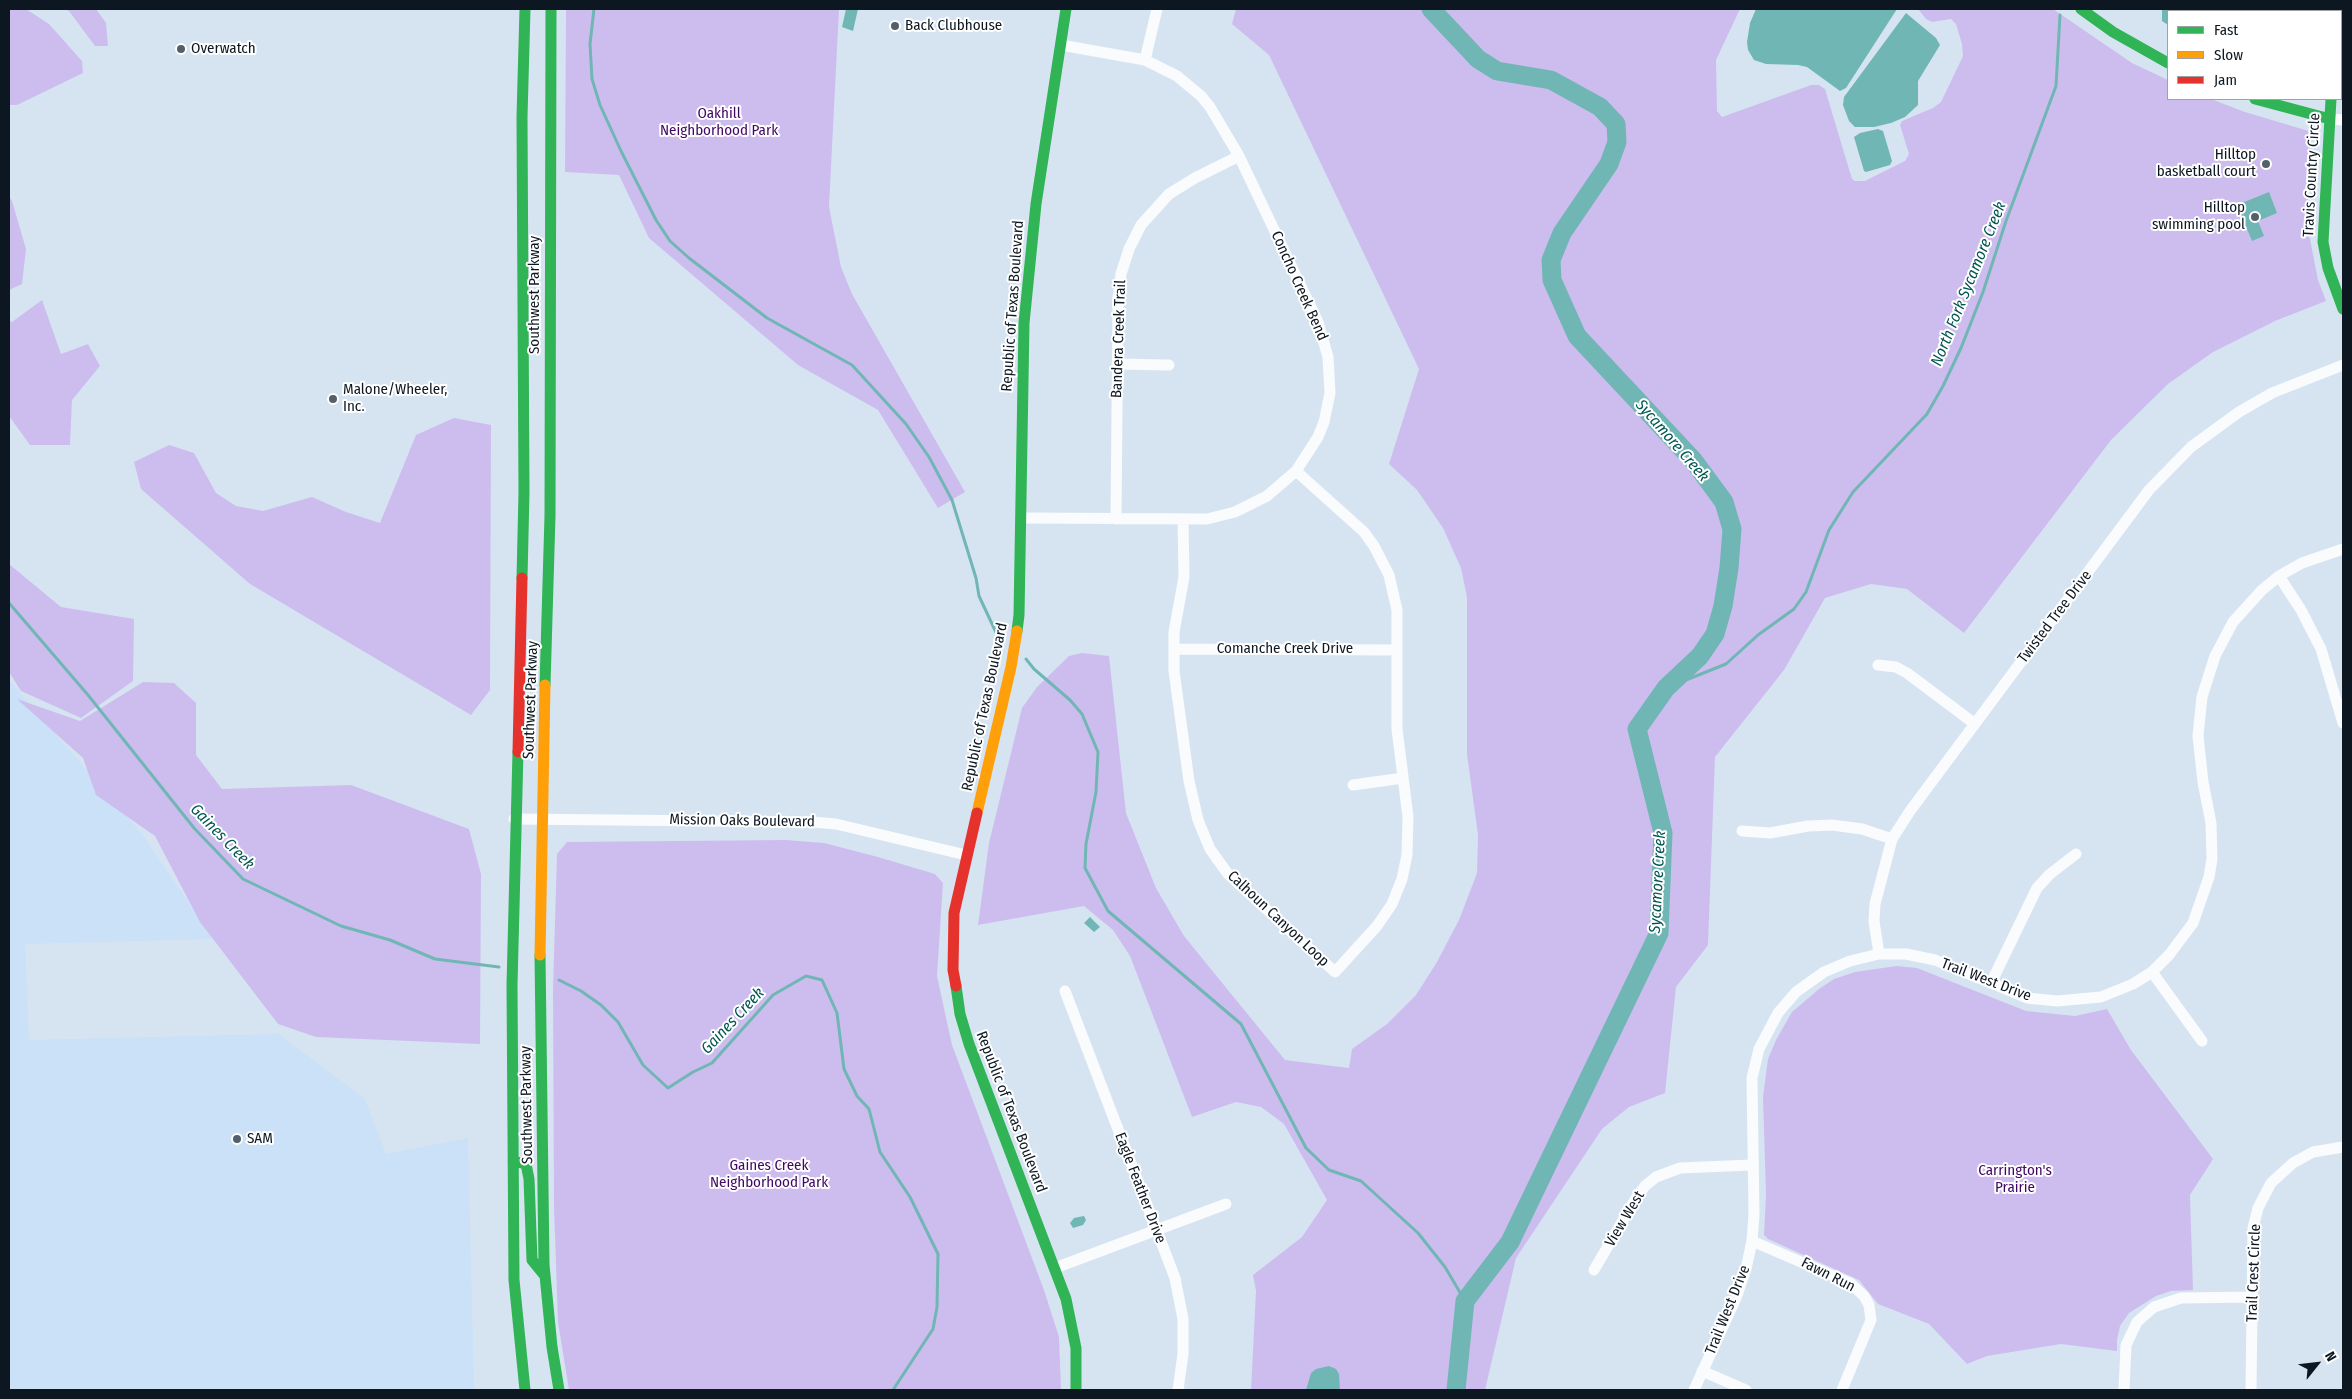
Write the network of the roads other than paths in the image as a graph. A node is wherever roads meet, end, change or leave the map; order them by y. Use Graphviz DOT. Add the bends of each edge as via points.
graph roads {
  1 [pos="525,9"];
  2 [pos="551,9"];
  3 [pos="1066,9"];
  4 [pos="1157,9"];
  5 [pos="2081,9"];
  6 [pos="1061,45"];
  7 [pos="1145,60"];
  8 [pos="2167,62"];
  9 [pos="2259,100"];
  10 [pos="2331,100"];
  11 [pos="2330,119"];
  12 [pos="2343,120"];
  13 [pos="1239,156"];
  14 [pos="2343,309"];
  15 [pos="1118,364"];
  16 [pos="1169,365"];
  17 [pos="2343,365"];
  18 [pos="1296,471"];
  19 [pos="1023,518"];
  20 [pos="1116,519"];
  21 [pos="1183,519"];
  22 [pos="2343,549"];
  23 [pos="2279,576"];
  24 [pos="1174,648"];
  25 [pos="1397,650"];
  26 [pos="1878,665"];
  27 [pos="2343,723"];
  28 [pos="1975,724"];
  29 [pos="1403,778"];
  30 [pos="1354,785"];
  31 [pos="514,819"];
  32 [pos="541,820"];
  33 [pos="1742,831"];
  34 [pos="1892,839"];
  35 [pos="2076,854"];
  36 [pos="966,855"];
  37 [pos="1879,954"];
  38 [pos="2152,972"];
  39 [pos="1991,983"];
  40 [pos="1065,991"];
  41 [pos="2202,1041"];
  42 [pos="2343,1147"];
  43 [pos="513,1161"];
  44 [pos="1752,1165"];
  45 [pos="1226,1204"];
  46 [pos="1156,1231"];
  47 [pos="1752,1241"];
  48 [pos="1055,1268"];
  49 [pos="1594,1270"];
  50 [pos="545,1276"];
  51 [pos="2252,1298"];
  52 [pos="1702,1371"];
  53 [pos="525,1390"];
  54 [pos="559,1390"];
  55 [pos="1076,1390"];
  56 [pos="1178,1390"];
  57 [pos="1694,1390"];
  58 [pos="1746,1390"];
  59 [pos="1842,1390"];
  60 [pos="2124,1390"];
  61 [pos="2251,1390"];
  1 -- 31 [label="main road, Southwest Parkway" via="522,116 524,492"];
  2 -- 32 [label="main road, Southwest Parkway" via="550,516"];
  3 -- 6 [label="main road, Republic of Texas Boulevard"];
  4 -- 7 [label="street"];
  5 -- 8 [label="main road" via="2113,32"];
  6 -- 7 [label="street, Concho Creek Bend"];
  6 -- 19 [label="main road, Republic of Texas Boulevard" via="1028,271 1022,385"];
  7 -- 13 [label="street, Concho Creek Bend" via="1177,76 1200,96 1220,121"];
  9 -- 11 [label="main road"];
  10 -- 11 [label="main road, Travis Country Circle"];
  11 -- 12 [label="street"];
  11 -- 14 [label="main road, Travis Country Circle" via="2323,242 2328,268"];
  13 -- 15 [label="street, Bandera Creek Trail" via="1182,185 1158,204 1141,225 1128,249 1120,280"];
  13 -- 18 [label="street, Concho Creek Bend" via="1318,322 1328,357 1330,393 1324,422"];
  15 -- 16 [label="street"];
  15 -- 20 [label="street, Bandera Creek Trail"];
  17 -- 28 [label="street, Twisted Tree Drive" via="2296,382 2255,402 2223,422 2178,459 2149,490"];
  18 -- 21 [label="street, Concho Creek Bend" via="1267,496 1235,512"];
  18 -- 25 [label="street, Calhoun Canyon Loop" via="1351,518 1382,560 1394,591"];
  19 -- 20 [label="street, Concho Creek Bend"];
  19 -- 36 [label="main road, Republic of Texas Boulevard" via="1016,643"];
  20 -- 21 [label="street, Concho Creek Bend"];
  21 -- 24 [label="street, Calhoun Canyon Loop" via="1184,577"];
  22 -- 23 [label="street, Trail West Drive"];
  23 -- 27 [label="street" via="2321,649"];
  23 -- 38 [label="street, Trail West Drive" via="2237,617 2223,637 2208,674 2198,736 2211,823 2209,877 2193,923"];
  24 -- 25 [label="street, Comanche Creek Drive"];
  24 -- 29 [label="street, Calhoun Canyon Loop" via="1176,689 1193,802 1210,849 1239,886 1336,972 1385,916 1402,879 1409,836"];
  25 -- 29 [label="street, Calhoun Canyon Loop" via="1397,729"];
  26 -- 28 [label="street" via="1907,673"];
  28 -- 34 [label="street, Twisted Tree Drive"];
  29 -- 30 [label="street"];
  31 -- 32 [label="street, Mission Oaks Boulevard"];
  31 -- 43 [label="main road, Southwest Parkway"];
  32 -- 36 [label="street, Mission Oaks Boulevard" via="820,822"];
  32 -- 50 [label="main road, Southwest Parkway"];
  33 -- 34 [label="street" via="1770,833 1832,825 1862,829"];
  34 -- 37 [label="street, Twisted Tree Drive" via="1875,904"];
  35 -- 39 [label="street" via="2037,888"];
  36 -- 48 [label="main road, Republic of Texas Boulevard" via="953,928 953,970 960,1014"];
  37 -- 39 [label="street, Trail West Drive" via="1906,954 1935,960"];
  37 -- 44 [label="street, Trail West Drive" via="1841,964 1807,982 1770,1025 1759,1049 1752,1078"];
  38 -- 39 [label="street, Trail West Drive" via="2114,992 2069,1001 2027,998"];
  38 -- 41 [label="street"];
  40 -- 46 [label="street, Eagle Feather Drive"];
  42 -- 51 [label="street, Trail Crest Circle" via="2322,1149 2303,1156 2284,1169 2264,1193 2253,1228"];
  43 -- 50 [label="main road" via="526,1164 532,1260"];
  43 -- 53 [label="main road, Southwest Parkway" via="516,1315"];
  44 -- 47 [label="street, Trail West Drive"];
  44 -- 49 [label="street, View West" via="1680,1168 1656,1177 1636,1198"];
  45 -- 46 [label="street"];
  46 -- 48 [label="street"];
  46 -- 56 [label="street, Eagle Feather Drive" via="1174,1278 1183,1319"];
  47 -- 52 [label="street, Trail West Drive" via="1736,1298"];
  47 -- 59 [label="street, Fawn Run" via="1850,1283 1864,1296 1871,1320"];
  48 -- 55 [label="main road, Republic of Texas Boulevard" via="1072,1322"];
  50 -- 54 [label="main road, Southwest Parkway"];
  51 -- 60 [label="street" via="2181,1298 2154,1306 2137,1322 2126,1345"];
  51 -- 61 [label="street, Trail Crest Circle"];
  52 -- 57 [label="street, Trail West Drive"];
  52 -- 58 [label="street"];
}
